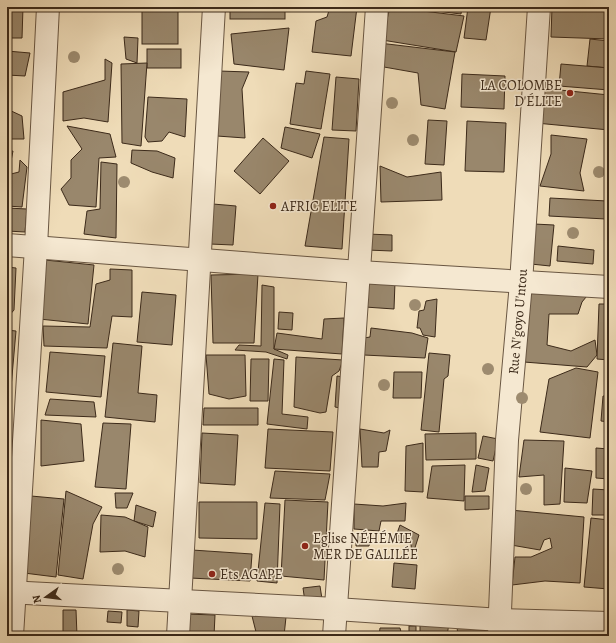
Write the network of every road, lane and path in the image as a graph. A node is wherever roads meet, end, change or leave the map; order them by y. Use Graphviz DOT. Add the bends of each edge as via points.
graph roads {
  1 [pos="48,7"];
  2 [pos="214,7"];
  3 [pos="377,7"];
  4 [pos="539,7"];
  5 [pos="7,245"];
  6 [pos="36,247"];
  7 [pos="200,260"];
  8 [pos="359,272"];
  9 [pos="521,283"];
  10 [pos="609,287"];
  11 [pos="10,592"];
  12 [pos="180,602"];
  13 [pos="336,609"];
  14 [pos="609,623"];
  15 [pos="500,628"];
  16 [pos="12,636"];
  17 [pos="178,636"];
  18 [pos="334,636"];
  1 -- 6 [label="street"];
  2 -- 7 [label="street"];
  3 -- 8 [label="street"];
  4 -- 9 [label="street, Rue N'goyo U'ntou"];
  5 -- 6 [label="street"];
  6 -- 7 [label="street"];
  6 -- 11 [label="street"];
  7 -- 8 [label="street"];
  7 -- 12 [label="street"];
  8 -- 9 [label="street"];
  8 -- 13 [label="street"];
  9 -- 10 [label="street"];
  9 -- 15 [label="street, Rue N'goyo U'ntou" via="507,440"];
  11 -- 12 [label="street"];
  11 -- 16 [label="street"];
  12 -- 13 [label="street"];
  12 -- 17 [label="street"];
  13 -- 15 [label="street"];
  13 -- 18 [label="street"];
  14 -- 15 [label="street"];
}
